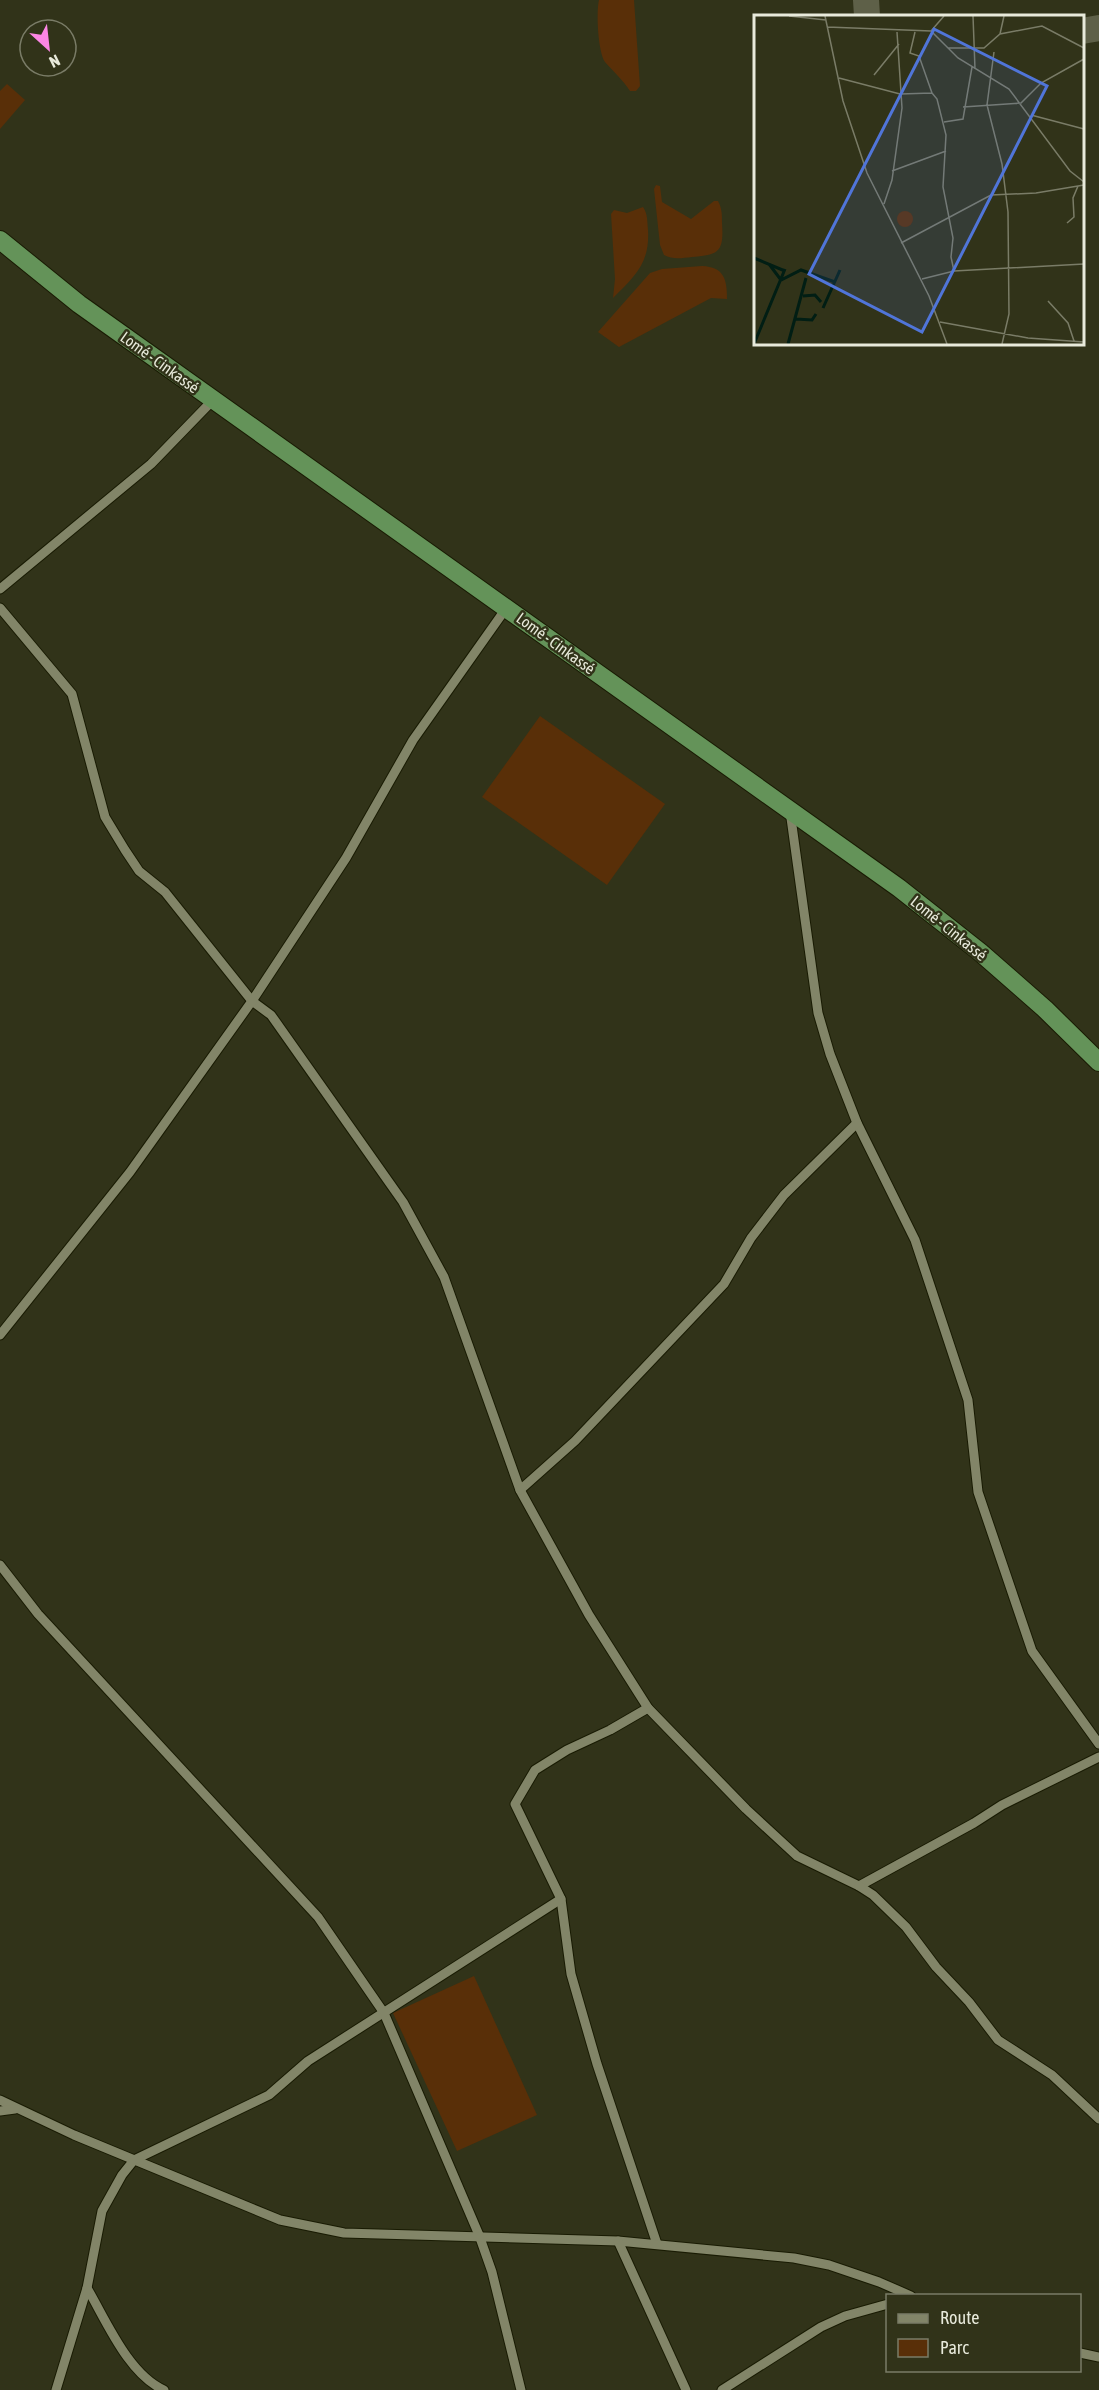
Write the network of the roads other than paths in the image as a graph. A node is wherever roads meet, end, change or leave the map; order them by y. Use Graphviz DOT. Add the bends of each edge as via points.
graph roads {
  1 [pos="0,240"];
  2 [pos="213,400"];
  3 [pos="0,590"];
  4 [pos="0,608"];
  5 [pos="507,608"];
  6 [pos="789,809"];
  7 [pos="252,1001"];
  8 [pos="1099,1062"];
  9 [pos="857,1123"];
  10 [pos="0,1335"];
  11 [pos="520,1490"];
  12 [pos="0,1566"];
  13 [pos="648,1708"];
  14 [pos="1099,1744"];
  15 [pos="1099,1756"];
  16 [pos="859,1886"];
  17 [pos="561,1899"];
  18 [pos="384,2013"];
  19 [pos="0,2100"];
  20 [pos="15,2109"];
  21 [pos="0,2111"];
  22 [pos="1099,2120"];
  23 [pos="134,2160"];
  24 [pos="479,2235"];
  25 [pos="618,2241"];
  26 [pos="657,2244"];
  27 [pos="87,2288"];
  28 [pos="907,2294"];
  29 [pos="886,2305"];
  30 [pos="1081,2353"];
  31 [pos="1099,2357"];
  32 [pos="56,2390"];
  33 [pos="164,2390"];
  34 [pos="521,2390"];
  35 [pos="686,2390"];
  36 [pos="722,2390"];
  1 -- 2 [label="highway, Lomé - Cinkassé" via="79,304"];
  2 -- 3 [label="street" via="151,464"];
  2 -- 5 [label="highway, Lomé - Cinkassé"];
  4 -- 7 [label="street" via="72,694 105,817 125,850 140,871 165,892"];
  5 -- 6 [label="highway, Lomé - Cinkassé"];
  5 -- 7 [label="street" via="413,740 346,858"];
  6 -- 8 [label="highway, Lomé - Cinkassé" via="980,952"];
  6 -- 9 [label="street" via="818,1013"];
  7 -- 10 [label="street" via="130,1173"];
  7 -- 11 [label="street" via="271,1015 403,1202 429,1249 444,1277"];
  9 -- 11 [label="street" via="784,1196 751,1238 724,1284 575,1441"];
  9 -- 14 [label="street" via="915,1240 968,1400 978,1492 1032,1651"];
  11 -- 13 [label="street" via="589,1615"];
  12 -- 18 [label="street" via="38,1614 318,1917"];
  13 -- 16 [label="street" via="797,1856"];
  13 -- 17 [label="street" via="535,1770 515,1804"];
  15 -- 16 [label="street" via="1002,1805"];
  16 -- 22 [label="street" via="906,1927 998,2040 1052,2075"];
  17 -- 18 [label="street"];
  17 -- 26 [label="street" via="574,1985"];
  18 -- 23 [label="street" via="308,2061 269,2095"];
  18 -- 24 [label="street"];
  19 -- 20 [label="street"];
  20 -- 21 [label="street"];
  20 -- 23 [label="street"];
  23 -- 24 [label="street" via="280,2220 345,2233"];
  23 -- 27 [label="street" via="102,2211"];
  24 -- 25 [label="street"];
  24 -- 34 [label="street"];
  25 -- 26 [label="street"];
  25 -- 35 [label="street"];
  26 -- 28 [label="street" via="830,2265"];
  27 -- 32 [label="street"];
  27 -- 33 [label="street" via="130,2362"];
  29 -- 36 [label="street" via="821,2327"];
  30 -- 31 [label="street"];
}
